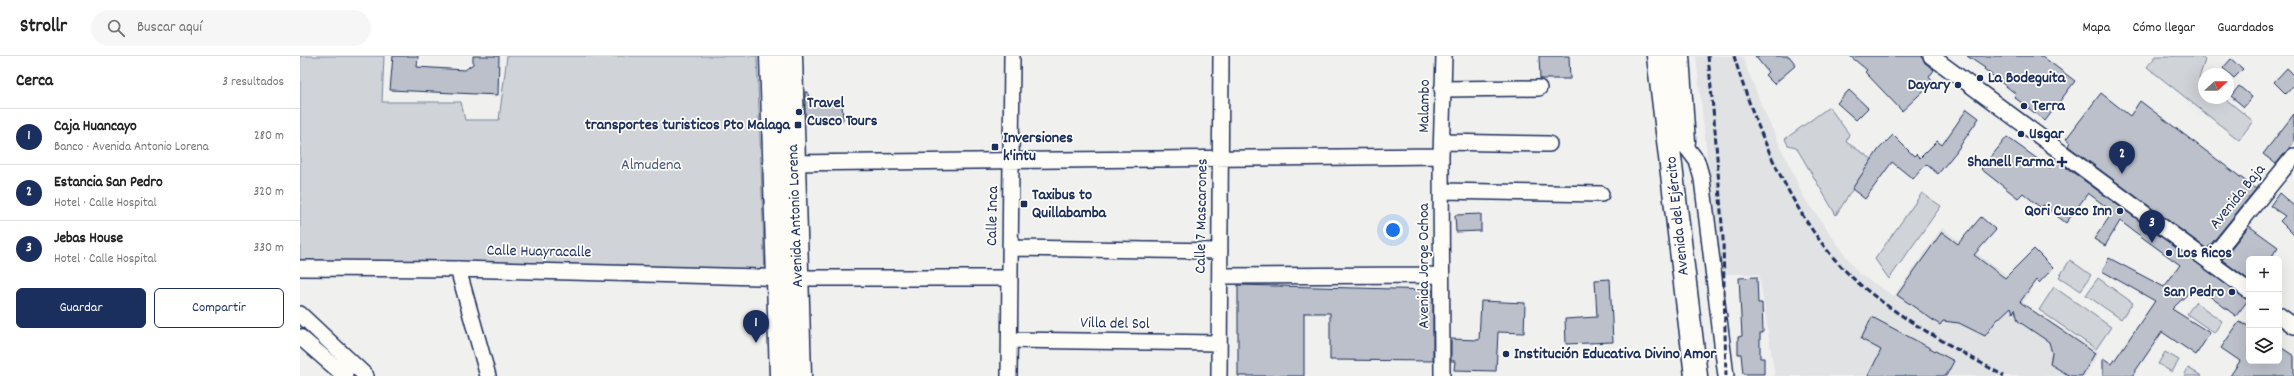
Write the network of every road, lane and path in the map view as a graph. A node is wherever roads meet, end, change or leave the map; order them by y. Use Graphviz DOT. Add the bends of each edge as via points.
graph roads {
  1 [pos="772,56"];
  2 [pos="791,56"];
  3 [pos="1012,56"];
  4 [pos="1221,56"];
  5 [pos="1444,56"];
  6 [pos="1658,56"];
  7 [pos="1678,56"];
  8 [pos="1936,57"];
  9 [pos="1539,88"];
  10 [pos="1442,89"];
  11 [pos="1549,144"];
  12 [pos="1684,144"];
  13 [pos="1442,149"];
  14 [pos="2294,156"];
  15 [pos="1221,159"];
  16 [pos="1011,160"];
  17 [pos="784,163"];
  18 [pos="1443,191"];
  19 [pos="1601,194"];
  20 [pos="1010,248"];
  21 [pos="1220,251"];
  22 [pos="2210,260"];
  23 [pos="300,268"];
  24 [pos="458,269"];
  25 [pos="1441,275"];
  26 [pos="1220,276"];
  27 [pos="787,278"];
  28 [pos="1010,278"];
  29 [pos="2246,289"];
  30 [pos="300,314"];
  31 [pos="2282,316"];
  32 [pos="2294,326"];
  33 [pos="300,337"];
  34 [pos="1010,340"];
  35 [pos="1219,343"];
  36 [pos="345,376"];
  37 [pos="366,376"];
  38 [pos="488,376"];
  39 [pos="781,376"];
  40 [pos="800,376"];
  41 [pos="1009,376"];
  42 [pos="1219,376"];
  43 [pos="1442,376"];
  44 [pos="1696,376"];
  45 [pos="1710,376"];
  46 [pos="1726,376"];
  1 -- 17 [label="main road, Avenida Antonio Lorena"];
  2 -- 17 [label="main road, Avenida Antonio Lorena"];
  3 -- 16 [label="street, Calle Inca"];
  4 -- 15 [label="street, Calle 7 Mascarones"];
  5 -- 10 [label="street, Malambo"];
  6 -- 44 [label="main road, Avenida del Ejército"];
  7 -- 12 [label="main road, Avenida del Ejército"];
  8 -- 22 [label="street"];
  9 -- 10 [label="street"];
  10 -- 13 [label="street, Malambo"];
  11 -- 13 [label="street"];
  12 -- 45 [label="main road, Avenida del Ejército"];
  12 -- 46 [label="street" via="1698,161 1702,179"];
  13 -- 15 [label="street"];
  13 -- 18 [label="street, Avenida Jorge Ochoa"];
  14 -- 22 [label="street, Avenida Baja"];
  15 -- 16 [label="street"];
  15 -- 21 [label="street, Calle 7 Mascarones"];
  16 -- 17 [label="street"];
  16 -- 20 [label="street, Calle Inca"];
  17 -- 27 [label="main road, Avenida Antonio Lorena"];
  18 -- 19 [label="street"];
  18 -- 25 [label="street, Avenida Jorge Ochoa"];
  20 -- 21 [label="street"];
  20 -- 28 [label="street, Calle Inca"];
  21 -- 26 [label="street, Calle 7 Mascarones"];
  22 -- 29 [label="street"];
  23 -- 24 [label="street, Calle Huayracalle"];
  24 -- 27 [label="street, Calle Huayracalle"];
  24 -- 38 [label="street"];
  25 -- 26 [label="street"];
  25 -- 43 [label="street, Avenida Jorge Ochoa"];
  26 -- 35 [label="street, Calle 7 Mascarones"];
  27 -- 28 [label="street, Calle Huayracalle"];
  27 -- 39 [label="main road, Avenida Antonio Lorena"];
  27 -- 40 [label="main road, Avenida Antonio Lorena"];
  28 -- 34 [label="street, Calle Inca"];
  30 -- 37 [label="street"];
  31 -- 32 [label="street"];
  33 -- 36 [label="street"];
  34 -- 35 [label="street, Villa del Sol"];
  34 -- 41 [label="street, Calle Inca"];
  35 -- 42 [label="street, Calle 7 Mascarones"];
}
